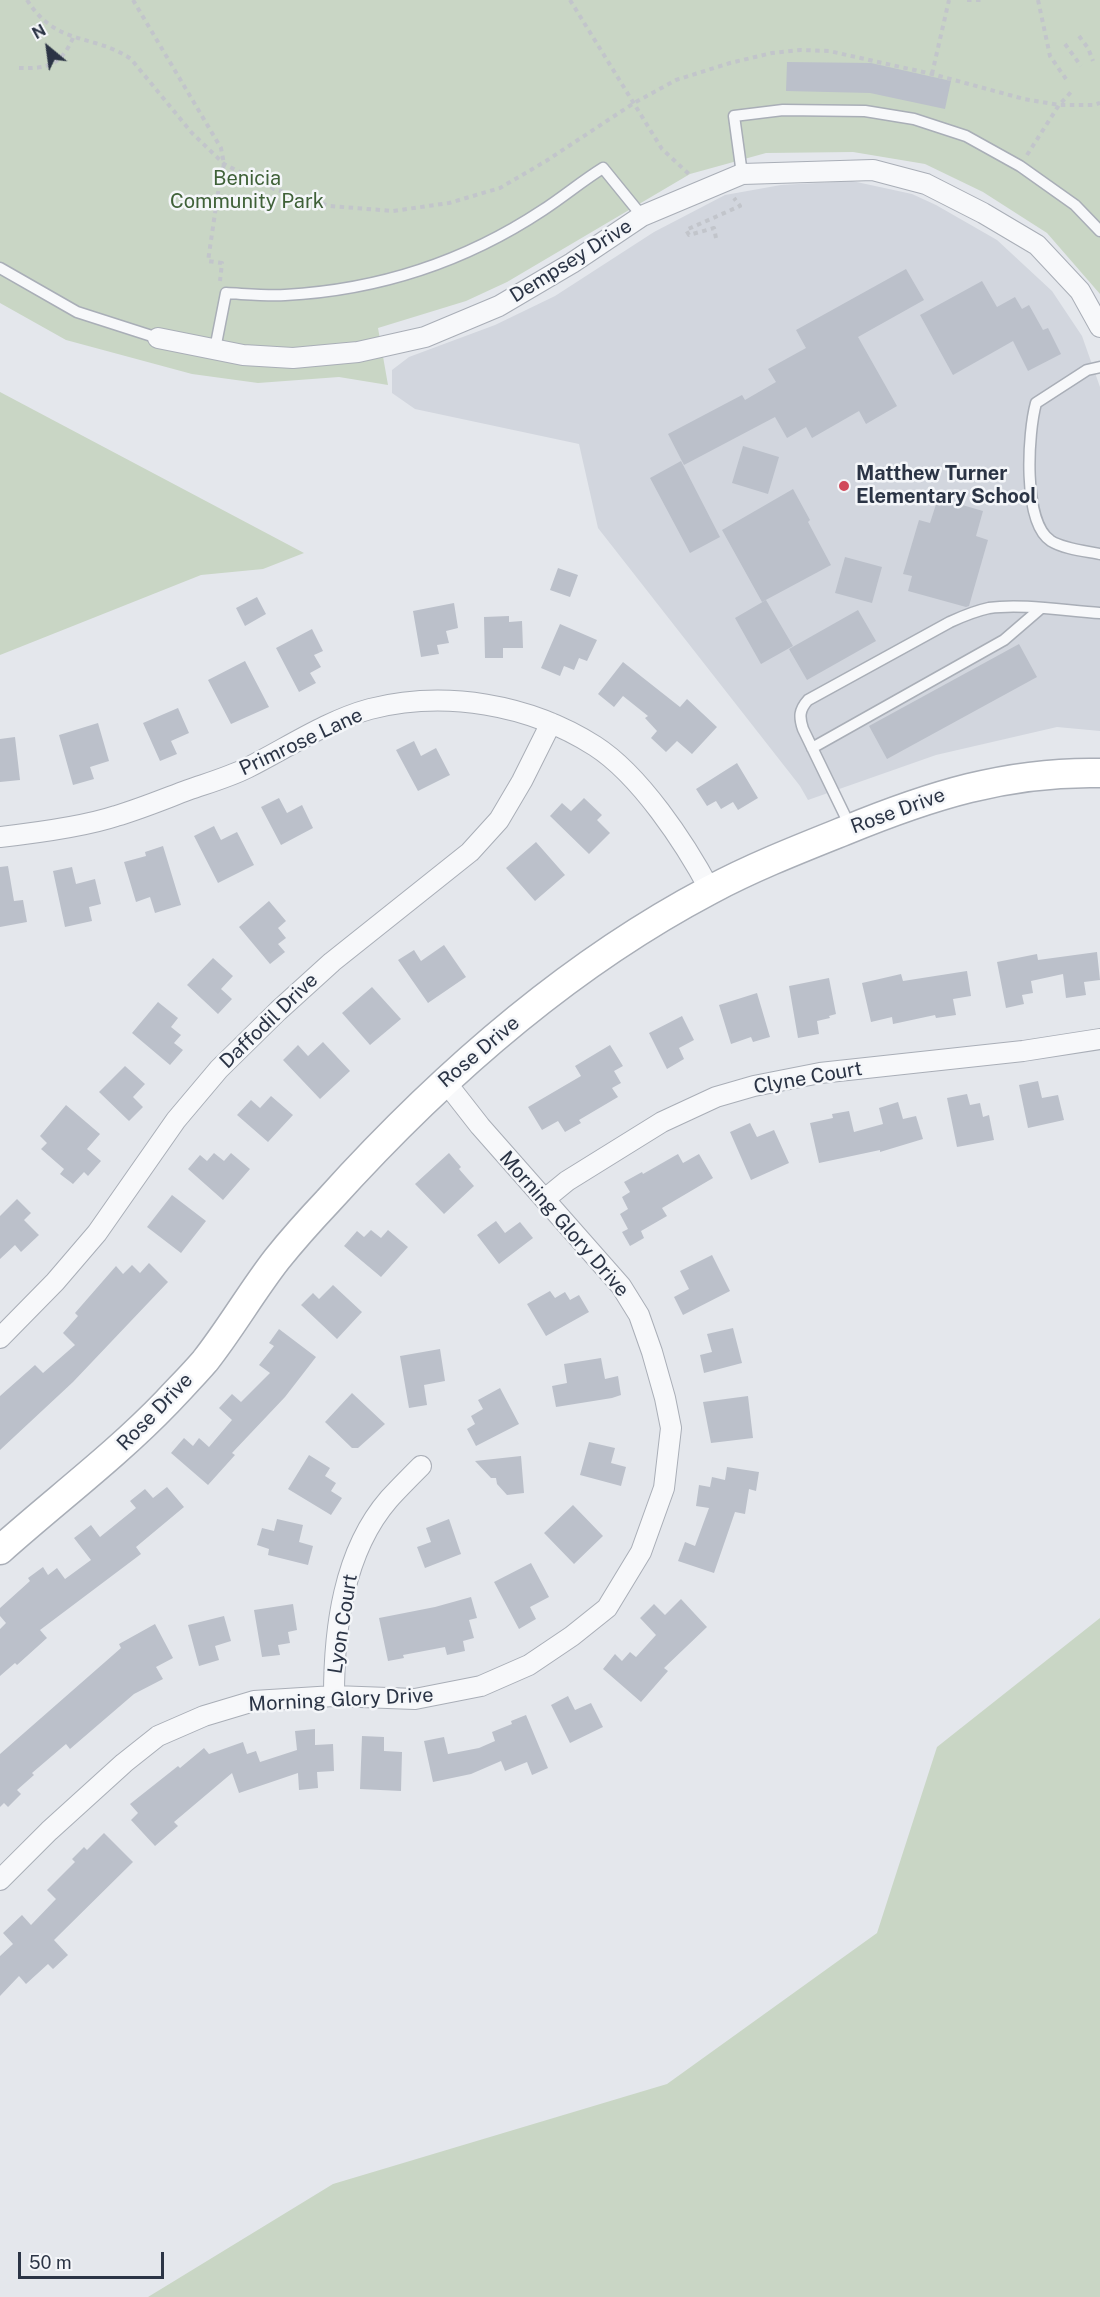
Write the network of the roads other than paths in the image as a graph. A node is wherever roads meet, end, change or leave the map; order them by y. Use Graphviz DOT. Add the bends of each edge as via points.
graph roads {
  1 [pos="742,174"];
  2 [pos="642,216"];
  3 [pos="1100,231"];
  4 [pos="0,268"];
  5 [pos="1100,327"];
  6 [pos="158,338"];
  7 [pos="215,349"];
  8 [pos="1100,367"];
  9 [pos="1100,554"];
  10 [pos="1040,609"];
  11 [pos="1100,613"];
  12 [pos="551,723"];
  13 [pos="812,748"];
  14 [pos="1100,773"];
  15 [pos="851,828"];
  16 [pos="0,837"];
  17 [pos="711,890"];
  18 [pos="1100,1039"];
  19 [pos="444,1080"];
  20 [pos="545,1199"];
  21 [pos="3,1330"];
  22 [pos="421,1466"];
  23 [pos="0,1550"];
  24 [pos="334,1696"];
  25 [pos="0,1880"];
  1 -- 2 [label="street, Dempsey Drive"];
  1 -- 3 [label="lane" via="734,116 783,110 865,111 914,119 966,136 1020,166 1075,205"];
  1 -- 5 [label="street, Dempsey Drive" via="873,170 926,184 1037,244 1080,291"];
  2 -- 7 [label="street, Dempsey Drive" via="499,306 425,337 358,352 293,358"];
  2 -- 7 [label="lane" via="603,168 502,234 403,277 360,287 284,296 226,293"];
  4 -- 6 [label="lane, Dempsey Drive" via="77,312"];
  6 -- 7 [label="street, Dempsey Drive"];
  8 -- 9 [label="lane" via="1087,370 1036,403 1029,447 1035,513 1040,527 1050,540"];
  10 -- 11 [label="lane"];
  10 -- 13 [label="lane" via="1004,640"];
  10 -- 13 [label="lane" via="1001,607 973,612 808,700 799,718"];
  12 -- 16 [label="street, Primrose Lane" via="513,710 454,699 404,701 367,710 308,734 246,769 114,817"];
  12 -- 17 [label="street, Primrose Lane" via="596,747 652,800"];
  12 -- 21 [label="street, Daffodil Drive" via="522,782 499,820 478,844 440,879 332,962 219,1069 176,1120 97,1233 55,1282"];
  13 -- 15 [label="lane"];
  14 -- 15 [label="main road, Rose Drive" via="1001,780 905,806"];
  15 -- 17 [label="main road, Rose Drive"];
  17 -- 19 [label="main road, Rose Drive" via="581,971"];
  18 -- 20 [label="street, Clyne Court" via="820,1073 754,1086 716,1097 662,1122"];
  19 -- 20 [label="street, Morning Glory Drive"];
  19 -- 23 [label="main road, Rose Drive" via="327,1201 285,1250 205,1361 168,1401 115,1453"];
  20 -- 24 [label="street, Morning Glory Drive" via="621,1286 639,1315 665,1398 671,1428 664,1488 641,1552 607,1608 529,1665 481,1686 415,1699"];
  22 -- 24 [label="street, Lyon Court" via="387,1501 365,1536 348,1575 334,1655"];
  24 -- 25 [label="street, Morning Glory Drive" via="254,1701 204,1716 158,1736"];
}
